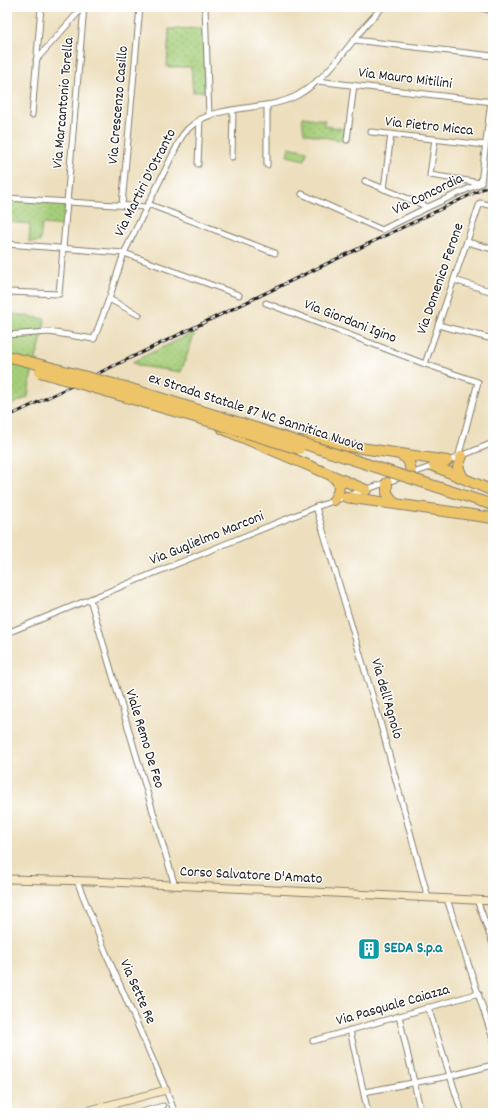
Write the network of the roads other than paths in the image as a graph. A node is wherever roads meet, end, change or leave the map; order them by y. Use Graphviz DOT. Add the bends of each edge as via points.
graph roads {
  1 [pos="41,7"];
  2 [pos="83,7"];
  3 [pos="140,7"];
  4 [pos="205,7"];
  5 [pos="383,7"];
  6 [pos="478,7"];
  7 [pos="493,11"];
  8 [pos="354,40"];
  9 [pos="493,56"];
  10 [pos="36,60"];
  11 [pos="317,81"];
  12 [pos="493,84"];
  13 [pos="354,85"];
  14 [pos="492,102"];
  15 [pos="267,104"];
  16 [pos="233,110"];
  17 [pos="32,115"];
  18 [pos="209,115"];
  19 [pos="200,119"];
  20 [pos="371,132"];
  21 [pos="391,134"];
  22 [pos="435,139"];
  23 [pos="347,140"];
  24 [pos="485,145"];
  25 [pos="232,157"];
  26 [pos="198,164"];
  27 [pos="267,165"];
  28 [pos="365,181"];
  29 [pos="481,183"];
  30 [pos="384,189"];
  31 [pos="302,194"];
  32 [pos="7,198"];
  33 [pos="68,201"];
  34 [pos="122,205"];
  35 [pos="147,205"];
  36 [pos="493,206"];
  37 [pos="428,207"];
  38 [pos="467,242"];
  39 [pos="7,244"];
  40 [pos="64,248"];
  41 [pos="493,249"];
  42 [pos="275,253"];
  43 [pos="124,254"];
  44 [pos="454,280"];
  45 [pos="7,292"];
  46 [pos="493,292"];
  47 [pos="239,295"];
  48 [pos="109,300"];
  49 [pos="266,303"];
  50 [pos="139,315"];
  51 [pos="438,325"];
  52 [pos="7,335"];
  53 [pos="493,339"];
  54 [pos="7,356"];
  55 [pos="7,363"];
  56 [pos="425,364"];
  57 [pos="201,418"];
  58 [pos="294,440"];
  59 [pos="493,443"];
  60 [pos="398,454"];
  61 [pos="460,457"];
  62 [pos="447,461"];
  63 [pos="434,466"];
  64 [pos="414,473"];
  65 [pos="331,475"];
  66 [pos="463,478"];
  67 [pos="387,482"];
  68 [pos="366,490"];
  69 [pos="493,491"];
  70 [pos="346,497"];
  71 [pos="334,500"];
  72 [pos="394,503"];
  73 [pos="493,505"];
  74 [pos="316,508"];
  75 [pos="493,512"];
  76 [pos="493,518"];
  77 [pos="90,599"];
  78 [pos="7,633"];
  79 [pos="7,879"];
  80 [pos="76,881"];
  81 [pos="175,886"];
  82 [pos="428,898"];
  83 [pos="447,899"];
  84 [pos="477,900"];
  85 [pos="493,901"];
  86 [pos="493,944"];
  87 [pos="479,994"];
  88 [pos="428,1008"];
  89 [pos="399,1016"];
  90 [pos="350,1030"];
  91 [pos="492,1034"];
  92 [pos="493,1039"];
  93 [pos="313,1041"];
  94 [pos="493,1065"];
  95 [pos="450,1076"];
  96 [pos="414,1082"];
  97 [pos="166,1090"];
  98 [pos="364,1092"];
  99 [pos="163,1106"];
  100 [pos="79,1113"];
  101 [pos="138,1113"];
  102 [pos="175,1113"];
  103 [pos="368,1113"];
  104 [pos="421,1113"];
  105 [pos="462,1113"];
  1 -- 10 [label="street"];
  2 -- 10 [label="street"];
  2 -- 33 [label="street, Via Marcantonio Torella"];
  3 -- 34 [label="street, Via Crescenzo Casillo"];
  4 -- 18 [label="street"];
  5 -- 8 [label="street, Via Martiri D'Otranto"];
  6 -- 7 [label="street"];
  8 -- 9 [label="street"];
  8 -- 11 [label="street, Via Martiri D'Otranto"];
  10 -- 17 [label="street"];
  11 -- 13 [label="street, Via Mauro Mitilini"];
  11 -- 15 [label="street, Via Martiri D'Otranto" via="297,95"];
  12 -- 14 [label="street, Via Concordia"];
  13 -- 14 [label="street, Via Mauro Mitilini"];
  13 -- 23 [label="street"];
  14 -- 24 [label="street, Via Concordia"];
  15 -- 16 [label="street, Via Martiri D'Otranto"];
  15 -- 27 [label="street"];
  16 -- 18 [label="street, Via Martiri D'Otranto"];
  16 -- 25 [label="street"];
  18 -- 19 [label="street, Via Martiri D'Otranto"];
  19 -- 26 [label="street"];
  19 -- 35 [label="street, Via Martiri D'Otranto" via="187,128 182,136"];
  20 -- 21 [label="street, Via Pietro Micca"];
  21 -- 22 [label="street, Via Pietro Micca"];
  21 -- 30 [label="street"];
  22 -- 24 [label="street, Via Pietro Micca"];
  22 -- 29 [label="street" via="430,175"];
  24 -- 29 [label="street, Via Concordia"];
  28 -- 30 [label="street"];
  29 -- 37 [label="street, Via Concordia"];
  30 -- 37 [label="street"];
  31 -- 37 [label="street, Via Concordia" via="382,230"];
  32 -- 33 [label="street"];
  33 -- 34 [label="street"];
  33 -- 40 [label="street, Via Marcantonio Torella"];
  34 -- 35 [label="street"];
  35 -- 42 [label="street"];
  35 -- 43 [label="street, Via Martiri D'Otranto"];
  36 -- 38 [label="street, Via Domenico Ferone" via="480,203"];
  38 -- 41 [label="street"];
  38 -- 44 [label="street, Via Domenico Ferone"];
  39 -- 40 [label="street"];
  40 -- 43 [label="street"];
  40 -- 45 [label="street, Via Marcantonio Torella" via="60,294"];
  43 -- 47 [label="street"];
  43 -- 48 [label="street, Via Martiri D'Otranto"];
  44 -- 46 [label="street"];
  44 -- 51 [label="street, Via Domenico Ferone"];
  48 -- 50 [label="street"];
  48 -- 52 [label="street, Via Martiri D'Otranto" via="94,339 49,332"];
  49 -- 56 [label="street, Via Giordani Igino"];
  51 -- 53 [label="street"];
  51 -- 56 [label="street, Via Domenico Ferone"];
  54 -- 58 [label="highway, ex Strada Statale 87 NC Sannitica Nuova, bridge" via="125,387"];
  55 -- 57 [label="highway, ex Strada Statale 87 NC Sannitica Nuova, bridge"];
  56 -- 61 [label="street, Via Giordani Igino" via="478,382"];
  57 -- 65 [label="highway, bridge"];
  57 -- 75 [label="highway, ex Strada Statale 87 NC Sannitica Nuova, bridge"];
  58 -- 60 [label="highway"];
  58 -- 73 [label="highway, ex Strada Statale 87 NC Sannitica Nuova, bridge"];
  59 -- 61 [label="street, Via Guglielmo Marconi"];
  60 -- 62 [label="highway"];
  60 -- 64 [label="highway" via="406,457"];
  61 -- 62 [label="street, Via Guglielmo Marconi"];
  61 -- 66 [label="highway" via="458,467"];
  62 -- 63 [label="street, Via Guglielmo Marconi"];
  63 -- 64 [label="street, Via Guglielmo Marconi"];
  63 -- 66 [label="highway"];
  64 -- 67 [label="street, Via Guglielmo Marconi"];
  65 -- 68 [label="highway"];
  65 -- 71 [label="highway" via="339,484"];
  66 -- 69 [label="highway"];
  67 -- 68 [label="street, Via Guglielmo Marconi"];
  67 -- 72 [label="highway" via="387,493"];
  68 -- 70 [label="street, Via Guglielmo Marconi"];
  70 -- 71 [label="street, Via Guglielmo Marconi"];
  70 -- 72 [label="highway"];
  71 -- 74 [label="street, Via Guglielmo Marconi"];
  72 -- 76 [label="highway"];
  74 -- 77 [label="street, Via Guglielmo Marconi"];
  74 -- 82 [label="street, Via dell'Agnolo" via="379,718"];
  77 -- 78 [label="street, Via Guglielmo Marconi"];
  77 -- 81 [label="street, Viale Remo De Feo"];
  79 -- 80 [label="street, Corso Salvatore D'Amato"];
  80 -- 81 [label="street, Corso Salvatore D'Amato"];
  80 -- 97 [label="street, Via Sette Re"];
  81 -- 82 [label="street, Corso Salvatore D'Amato"];
  82 -- 83 [label="street, Corso Salvatore D'Amato"];
  83 -- 84 [label="street, Corso Salvatore D'Amato"];
  83 -- 87 [label="street"];
  84 -- 85 [label="street, Corso Salvatore D'Amato"];
  84 -- 86 [label="street"];
  87 -- 88 [label="street, Via Pasquale Caiazza"];
  87 -- 91 [label="street"];
  88 -- 89 [label="street, Via Pasquale Caiazza"];
  88 -- 95 [label="street"];
  89 -- 90 [label="street, Via Pasquale Caiazza"];
  89 -- 96 [label="street"];
  90 -- 93 [label="street, Via Pasquale Caiazza"];
  90 -- 98 [label="street"];
  91 -- 92 [label="street"];
  94 -- 95 [label="street"];
  95 -- 96 [label="street"];
  95 -- 105 [label="street"];
  96 -- 98 [label="street"];
  96 -- 104 [label="street"];
  97 -- 100 [label="street"];
  97 -- 102 [label="street, Via Sette Re"];
  98 -- 103 [label="street"];
  99 -- 101 [label="street"];
}
